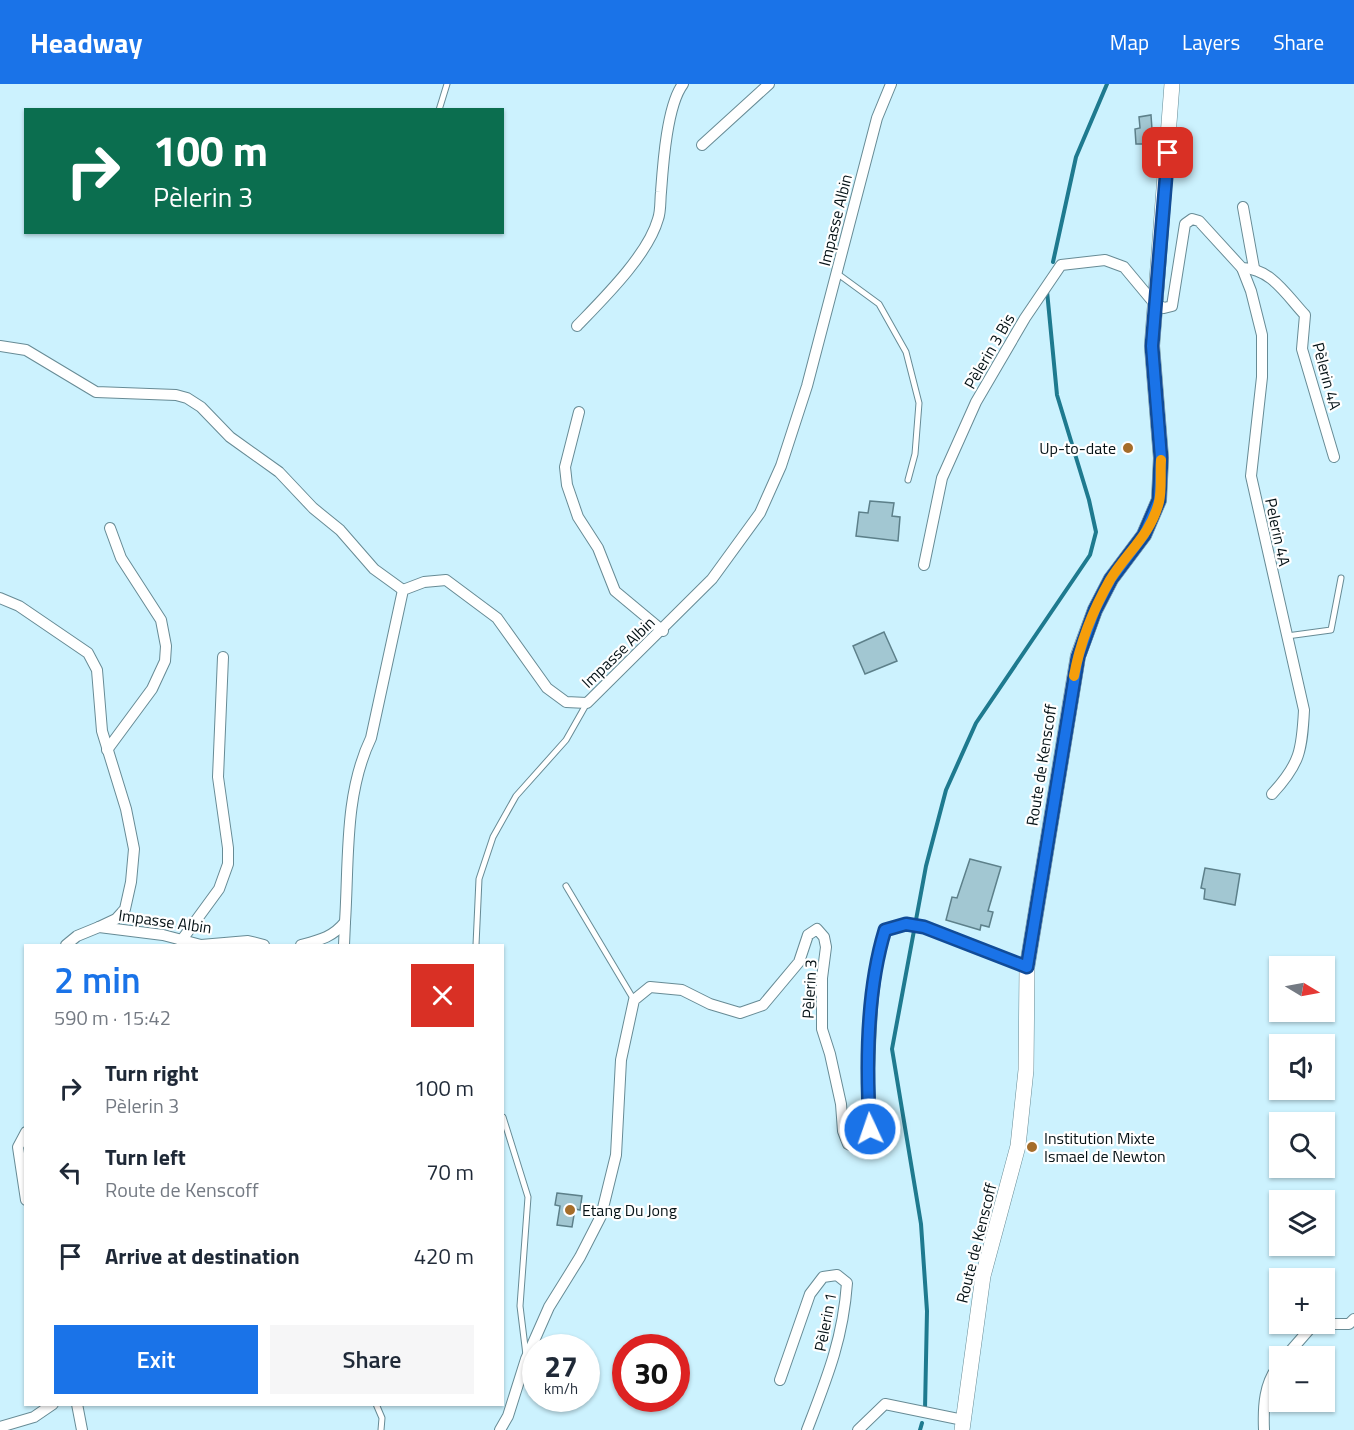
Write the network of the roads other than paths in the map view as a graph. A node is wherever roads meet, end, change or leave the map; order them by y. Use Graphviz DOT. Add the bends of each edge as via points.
graph roads {
  1 [pos="447,84"];
  2 [pos="683,84"];
  3 [pos="769,84"];
  4 [pos="881,84"];
  5 [pos="1173,84"];
  6 [pos="889,89"];
  7 [pos="440,108"];
  8 [pos="702,145"];
  9 [pos="1243,207"];
  10 [pos="1242,268"];
  11 [pos="1254,268"];
  12 [pos="838,274"];
  13 [pos="1154,303"];
  14 [pos="577,326"];
  15 [pos="0,346"];
  16 [pos="579,412"];
  17 [pos="1334,457"];
  18 [pos="908,480"];
  19 [pos="110,528"];
  20 [pos="924,565"];
  21 [pos="1341,578"];
  22 [pos="403,590"];
  23 [pos="0,598"];
  24 [pos="663,630"];
  25 [pos="1287,636"];
  26 [pos="223,657"];
  27 [pos="587,703"];
  28 [pos="107,750"];
  29 [pos="1272,794"];
  30 [pos="566,886"];
  31 [pos="345,922"];
  32 [pos="99,927"];
  33 [pos="181,941"];
  34 [pos="67,944"];
  35 [pos="196,944"];
  36 [pos="213,944"];
  37 [pos="260,944"];
  38 [pos="306,944"];
  39 [pos="345,944"];
  40 [pos="476,944"];
  41 [pos="1027,967"];
  42 [pos="634,1000"];
  43 [pos="504,1120"];
  44 [pos="24,1136"];
  45 [pos="24,1187"];
  46 [pos="1354,1319"];
  47 [pos="523,1334"];
  48 [pos="537,1334"];
  49 [pos="1295,1346"];
  50 [pos="522,1372"];
  51 [pos="780,1380"];
  52 [pos="1269,1384"];
  53 [pos="50,1406"];
  54 [pos="77,1406"];
  55 [pos="377,1406"];
  56 [pos="963,1425"];
  57 [pos="0,1427"];
  58 [pos="82,1430"];
  59 [pos="381,1430"];
  60 [pos="500,1430"];
  61 [pos="807,1430"];
  62 [pos="858,1430"];
  63 [pos="1264,1430"];
  1 -- 7 [label="lane"];
  2 -- 14 [label="street" via="675,94 658,219 644,247"];
  3 -- 8 [label="street"];
  4 -- 6 [label="street"];
  5 -- 13 [label="main road, Route de Kenscoff"];
  6 -- 12 [label="street, Impasse Albin" via="877,118"];
  9 -- 11 [label="street"];
  10 -- 11 [label="street"];
  10 -- 13 [label="street" via="1199,221 1188,220 1172,306 1164,308"];
  10 -- 25 [label="street, Pelerin 4A" via="1262,335 1262,377 1251,476"];
  11 -- 17 [label="street, Pèlerin 4A" via="1270,278 1305,315 1302,349"];
  12 -- 18 [label="lane" via="879,304 906,352 919,403 915,454"];
  12 -- 24 [label="street, Impasse Albin" via="781,466 760,513 712,579"];
  13 -- 20 [label="street, Pèlerin 3 Bis" via="1124,267 1105,260 1060,265 976,402 942,477"];
  13 -- 41 [label="main road, Route de Kenscoff" via="1152,346 1161,458 1159,500 1144,535 1111,579 1095,610 1078,657"];
  15 -- 22 [label="street" via="26,350 96,392 187,398 230,437 279,471 374,569"];
  16 -- 24 [label="street" via="565,467 578,517 598,548 615,591"];
  19 -- 28 [label="street" via="121,558 160,620 166,646 165,661 152,689"];
  21 -- 25 [label="lane" via="1331,630"];
  22 -- 27 [label="street, Impasse Albin" via="424,582 446,580 497,618 547,688 567,702"];
  22 -- 31 [label="street" via="371,738 355,787"];
  23 -- 28 [label="street" via="19,606 88,653 97,670"];
  24 -- 27 [label="street, Impasse Albin"];
  25 -- 29 [label="street, Pelerin 4A" via="1304,710 1302,748 1288,777"];
  26 -- 33 [label="street" via="218,777 228,864 219,889"];
  27 -- 40 [label="lane" via="566,740 516,796 492,837 479,879"];
  28 -- 32 [label="street" via="134,849 125,909 116,919"];
  30 -- 42 [label="lane"];
  31 -- 38 [label="street" via="336,933"];
  31 -- 39 [label="street"];
  32 -- 33 [label="street, Impasse Albin"];
  32 -- 34 [label="street, Impasse Albin"];
  33 -- 35 [label="street, Impasse Albin"];
  36 -- 37 [label="street, Impasse Albin"];
  41 -- 42 [label="street, Pèlerin 3" via="924,927 906,924 885,930 878,956 871,1022 870,1129 854,1147 848,1144 843,1131 841,1104 822,1029 826,947 817,929 808,935 799,962 764,1005 740,1013 682,990 650,987"];
  41 -- 56 [label="main road, Route de Kenscoff" via="1026,1070 1018,1146 983,1276"];
  42 -- 48 [label="street" via="621,1060 616,1155 601,1216"];
  43 -- 47 [label="lane" via="528,1197 520,1306"];
  44 -- 45 [label="street" via="18,1147"];
  46 -- 49 [label="street" via="1349,1324 1314,1324"];
  50 -- 60 [label="street"];
  51 -- 61 [label="street, Pèlerin 1" via="810,1294 823,1277 837,1275 847,1283 837,1351"];
  52 -- 63 [label="street" via="1263,1404"];
  53 -- 57 [label="street" via="34,1417"];
  54 -- 58 [label="street"];
  55 -- 59 [label="lane" via="382,1418"];
  56 -- 62 [label="street" via="885,1404"];
}
